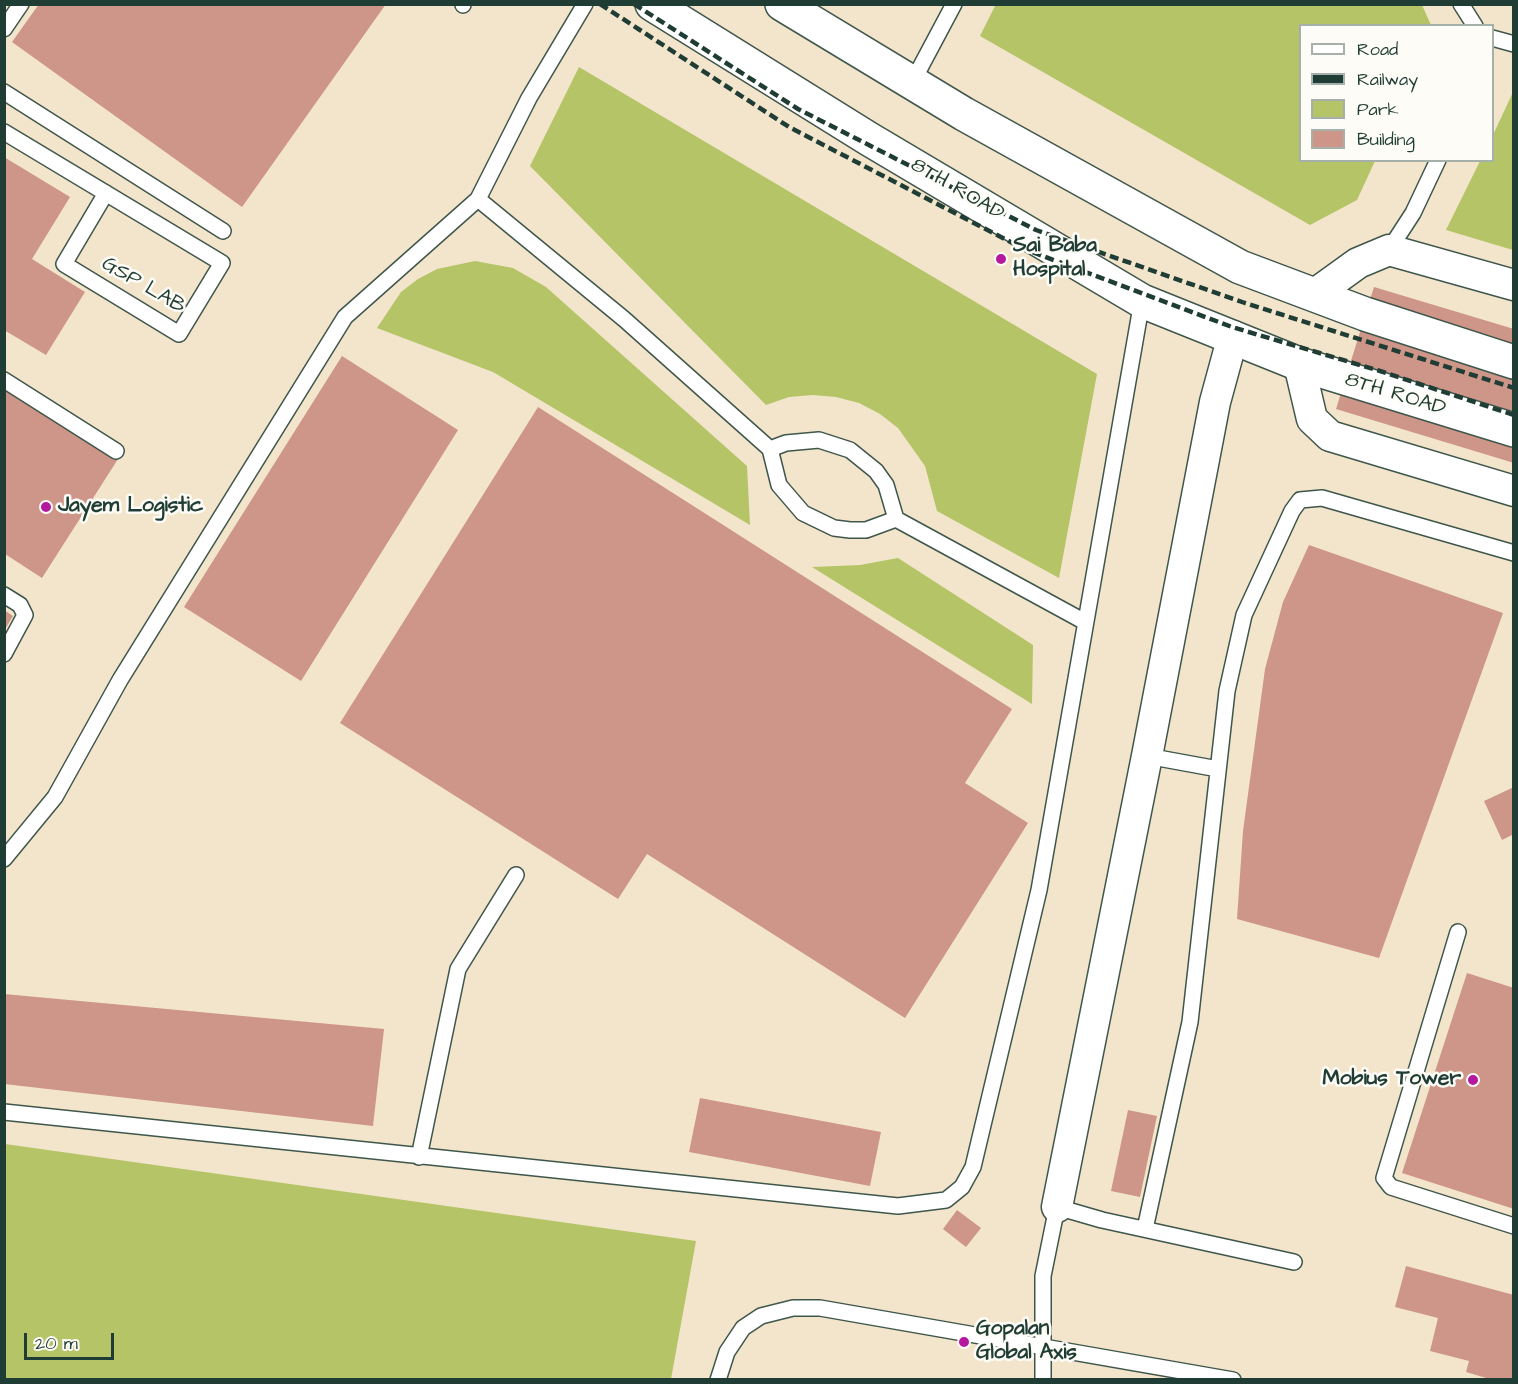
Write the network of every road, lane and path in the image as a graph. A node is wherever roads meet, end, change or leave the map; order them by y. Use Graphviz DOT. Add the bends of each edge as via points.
graph roads {
  1 [pos="21,4"];
  2 [pos="585,4"];
  3 [pos="652,4"];
  4 [pos="782,4"];
  5 [pos="954,4"];
  6 [pos="1461,4"];
  7 [pos="1474,24"];
  8 [pos="4,29"];
  9 [pos="1494,41"];
  10 [pos="1514,44"];
  11 [pos="912,83"];
  12 [pos="4,92"];
  13 [pos="4,132"];
  14 [pos="1437,162"];
  15 [pos="106,193"];
  16 [pos="478,199"];
  17 [pos="224,231"];
  18 [pos="1389,250"];
  19 [pos="1514,285"];
  20 [pos="1315,294"];
  21 [pos="1142,301"];
  22 [pos="1233,336"];
  23 [pos="1514,362"];
  24 [pos="1299,364"];
  25 [pos="4,380"];
  26 [pos="1514,430"];
  27 [pos="770,449"];
  28 [pos="116,451"];
  29 [pos="1514,491"];
  30 [pos="897,519"];
  31 [pos="1514,554"];
  32 [pos="4,595"];
  33 [pos="1085,622"];
  34 [pos="4,654"];
  35 [pos="1148,756"];
  36 [pos="1218,768"];
  37 [pos="4,859"];
  38 [pos="516,875"];
  39 [pos="1458,932"];
  40 [pos="4,1112"];
  41 [pos="419,1157"];
  42 [pos="1057,1207"];
  43 [pos="1514,1226"];
  44 [pos="1145,1229"];
  45 [pos="1294,1262"];
  46 [pos="1044,1348"];
  47 [pos="718,1380"];
  48 [pos="1044,1380"];
  49 [pos="1233,1380"];
  1 -- 8 [label="lane"];
  2 -- 16 [label="lane" via="529,98"];
  3 -- 21 [label="main road, 8TH ROAD"];
  4 -- 11 [label="main road"];
  5 -- 11 [label="lane"];
  6 -- 7 [label="lane"];
  9 -- 10 [label="lane"];
  11 -- 20 [label="main road" via="1240,267"];
  12 -- 17 [label="lane"];
  13 -- 15 [label="lane, GSP LAB"];
  14 -- 18 [label="lane" via="1413,213"];
  15 -- 15 [label="lane, GSP LAB" via="222,263 179,334 64,264"];
  16 -- 27 [label="lane" via="624,319"];
  16 -- 37 [label="lane" via="345,317 120,680 55,797"];
  18 -- 19 [label="street"];
  18 -- 20 [label="street" via="1358,263"];
  20 -- 23 [label="main road" via="1365,315"];
  21 -- 22 [label="main road, 8TH ROAD"];
  21 -- 33 [label="lane"];
  22 -- 24 [label="main road, 8TH ROAD"];
  22 -- 35 [label="street" via="1215,402"];
  24 -- 26 [label="main road, 8TH ROAD"];
  24 -- 29 [label="street" via="1312,419 1330,436"];
  25 -- 28 [label="lane"];
  27 -- 30 [label="lane" via="786,443 819,440 850,450 870,465 886,485"];
  27 -- 30 [label="lane" via="779,485 803,513 819,523 866,530"];
  30 -- 33 [label="lane"];
  31 -- 36 [label="lane" via="1322,498 1300,500 1244,615 1227,691"];
  32 -- 34 [label="lane" via="20,605 25,615"];
  33 -- 41 [label="lane" via="1038,890 973,1167 954,1194 929,1204 898,1206"];
  35 -- 36 [label="lane"];
  35 -- 42 [label="street"];
  36 -- 44 [label="lane" via="1190,1022"];
  38 -- 41 [label="lane" via="458,969"];
  39 -- 43 [label="lane" via="1384,1178 1391,1187"];
  40 -- 41 [label="lane"];
  42 -- 44 [label="lane"];
  42 -- 46 [label="lane" via="1043,1276"];
  44 -- 45 [label="lane"];
  46 -- 47 [label="lane" via="820,1308 793,1308 761,1316 743,1328 727,1352"];
  46 -- 48 [label="lane"];
  46 -- 49 [label="lane"];
}
